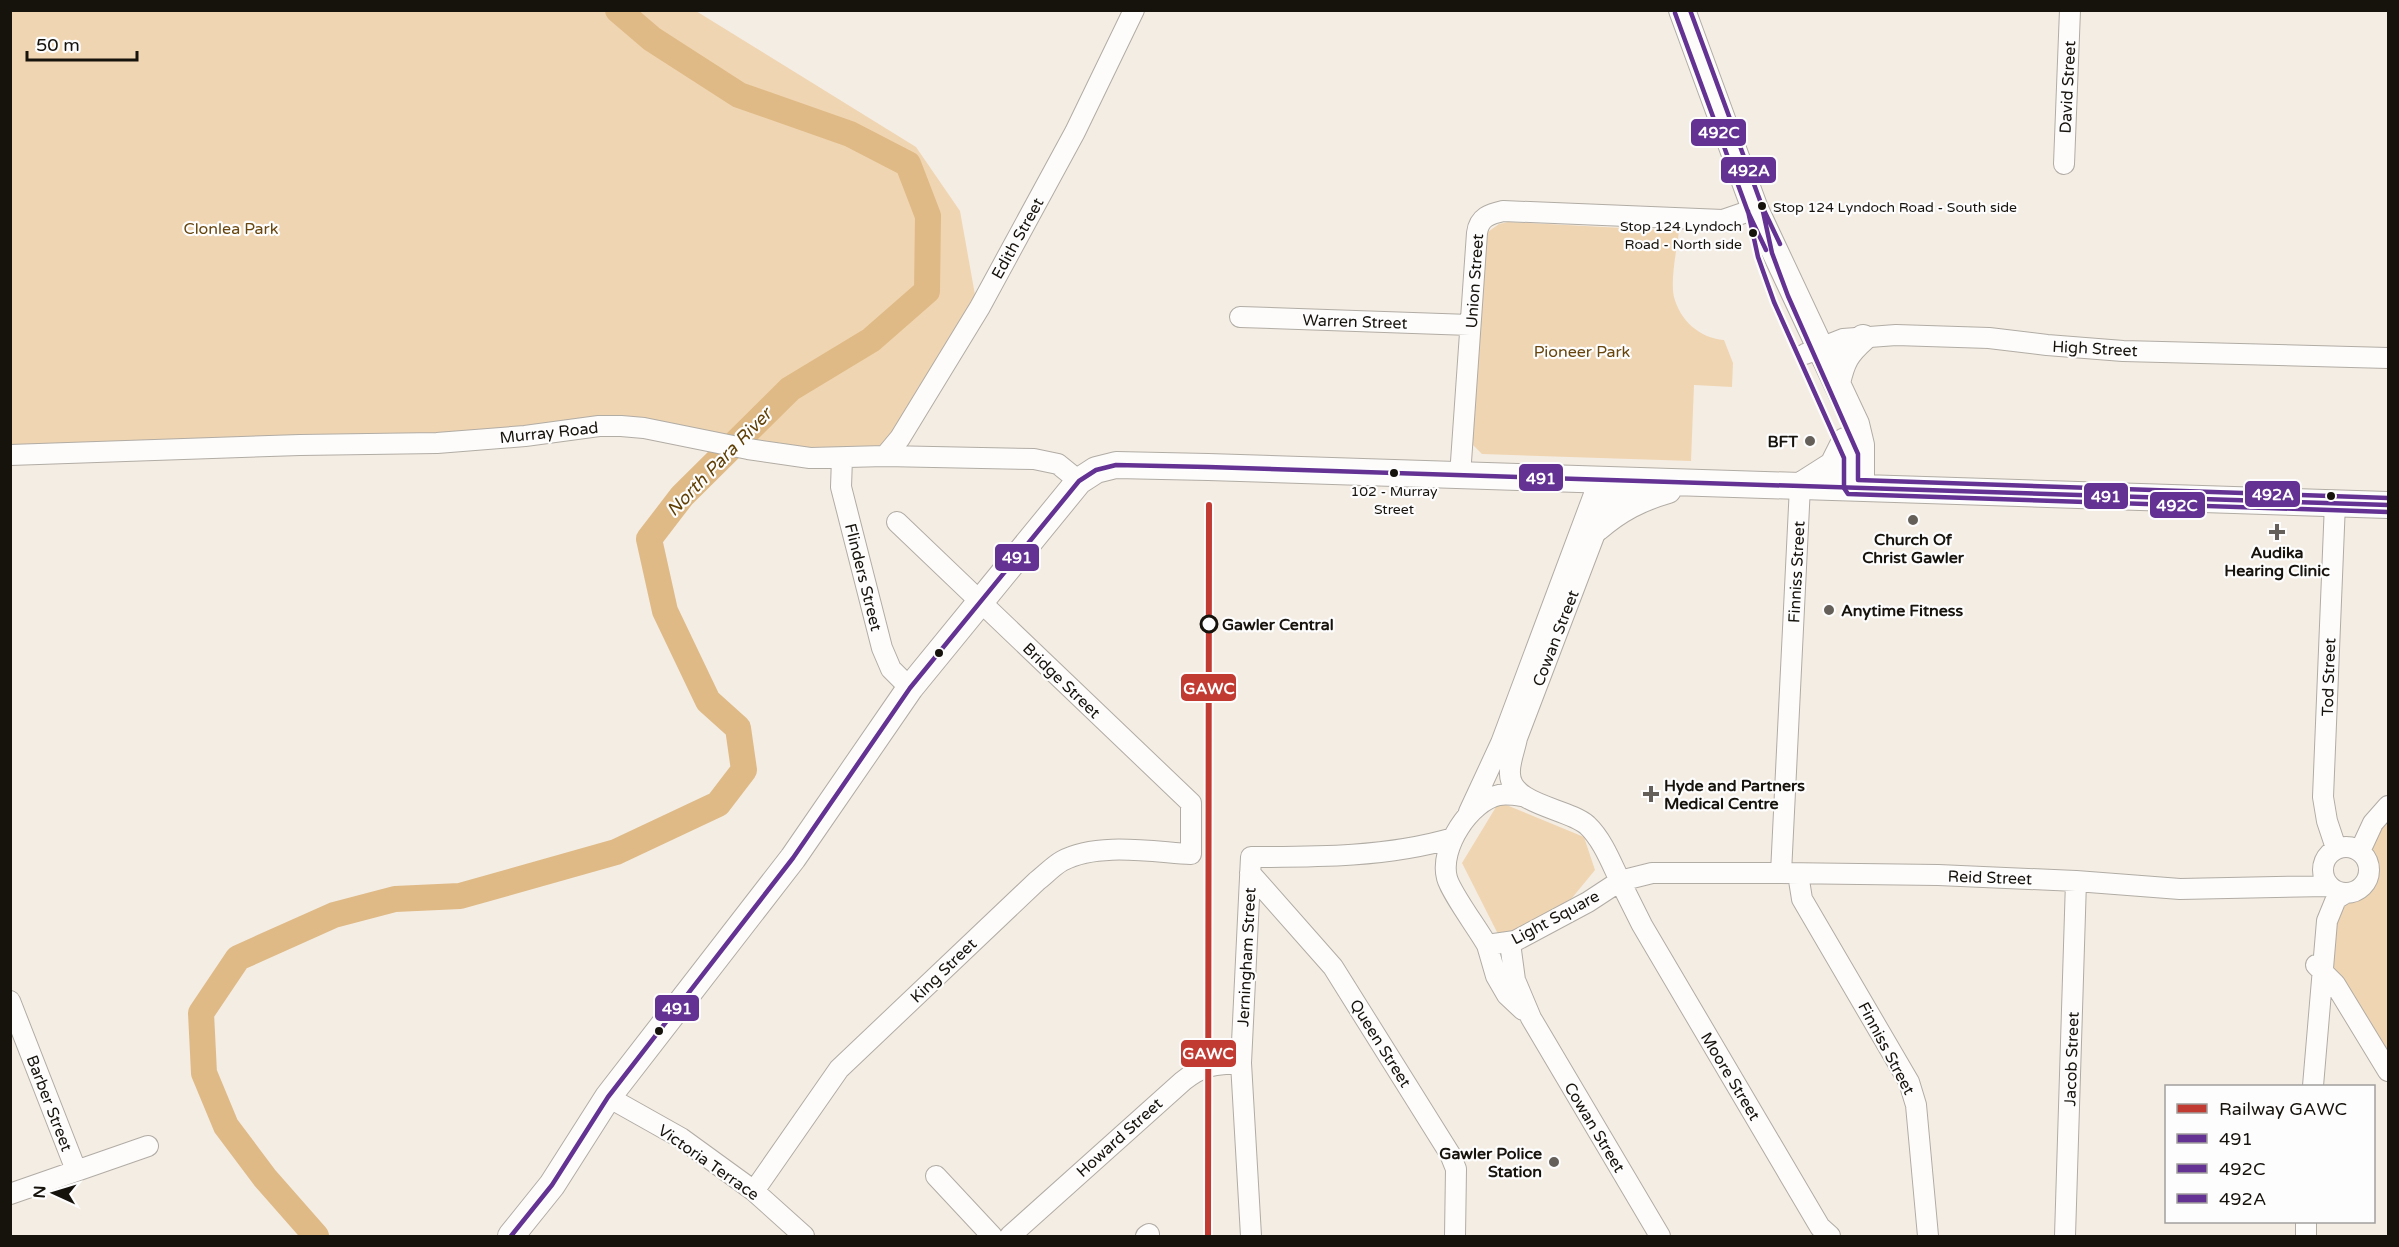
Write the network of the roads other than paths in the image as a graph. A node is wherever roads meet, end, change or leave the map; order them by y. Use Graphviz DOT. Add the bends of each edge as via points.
graph roads {
  1 [pos="1134,10"];
  2 [pos="1682,10"];
  3 [pos="2070,10"];
  4 [pos="2064,164"];
  5 [pos="1755,209"];
  6 [pos="1240,317"];
  7 [pos="1470,325"];
  8 [pos="1863,338"];
  9 [pos="1813,351"];
  10 [pos="2388,358"];
  11 [pos="1837,383"];
  12 [pos="1851,432"];
  13 [pos="10,455"];
  14 [pos="885,456"];
  15 [pos="842,458"];
  16 [pos="1460,476"];
  17 [pos="1564,480"];
  18 [pos="1079,481"];
  19 [pos="1609,481"];
  20 [pos="1689,484"];
  21 [pos="1800,486"];
  22 [pos="1856,487"];
  23 [pos="1902,489"];
  24 [pos="2335,503"];
  25 [pos="2388,505"];
  26 [pos="1593,518"];
  27 [pos="897,522"];
  28 [pos="979,602"];
  29 [pos="910,688"];
  30 [pos="1522,796"];
  31 [pos="2388,807"];
  32 [pos="1468,815"];
  33 [pos="1453,838"];
  34 [pos="2336,848"];
  35 [pos="2360,851"];
  36 [pos="1191,854"];
  37 [pos="1606,855"];
  38 [pos="1251,865"];
  39 [pos="1652,873"];
  40 [pos="1789,874"];
  41 [pos="2076,880"];
  42 [pos="1620,881"];
  43 [pos="2334,890"];
  44 [pos="1588,902"];
  45 [pos="1642,925"];
  46 [pos="1510,943"];
  47 [pos="1487,945"];
  48 [pos="2317,966"];
  49 [pos="10,1001"];
  50 [pos="1531,1018"];
  51 [pos="1240,1063"];
  52 [pos="2388,1071"];
  53 [pos="2313,1085"];
  54 [pos="608,1096"];
  55 [pos="148,1146"];
  56 [pos="76,1170"];
  57 [pos="936,1176"];
  58 [pos="754,1191"];
  59 [pos="10,1194"];
  60 [pos="1825,1232"];
  61 [pos="511,1236"];
  62 [pos="804,1236"];
  63 [pos="992,1236"];
  64 [pos="1010,1236"];
  65 [pos="1251,1236"];
  66 [pos="1455,1236"];
  67 [pos="1660,1236"];
  68 [pos="1928,1236"];
  69 [pos="2065,1236"];
  1 -- 14 [label="street, Edith Street" via="1075,132 980,307"];
  2 -- 5 [label="main road"];
  3 -- 4 [label="street, David Street"];
  5 -- 7 [label="street, Union Street" via="1723,220 1503,211 1485,216 1478,226"];
  5 -- 9 [label="main road"];
  6 -- 7 [label="street, Warren Street"];
  7 -- 16 [label="street, Union Street"];
  8 -- 9 [label="street, High Street" via="1844,339"];
  8 -- 10 [label="street, High Street" via="1989,338 2123,351"];
  8 -- 11 [label="main road" via="1848,350"];
  9 -- 11 [label="main road"];
  9 -- 12 [label="main road"];
  11 -- 12 [label="main road"];
  12 -- 21 [label="main road" via="1833,465"];
  12 -- 22 [label="main road"];
  12 -- 23 [label="main road"];
  13 -- 15 [label="street, Murray Road" via="437,443 599,426 644,428 810,458"];
  14 -- 15 [label="street, Murray Road"];
  14 -- 18 [label="street, Murray Road" via="1034,459 1058,464"];
  15 -- 29 [label="street, Flinders Street" via="841,487 882,648 891,669"];
  16 -- 17 [label="main road"];
  16 -- 18 [label="main road" via="1116,465 1096,470"];
  17 -- 19 [label="main road"];
  17 -- 26 [label="street" via="1579,488"];
  18 -- 28 [label="main road"];
  19 -- 20 [label="main road"];
  19 -- 26 [label="street, Cowan Street"];
  20 -- 21 [label="main road"];
  20 -- 26 [label="main road"];
  21 -- 22 [label="main road"];
  21 -- 40 [label="street, Finniss Street"];
  22 -- 23 [label="main road"];
  23 -- 24 [label="main road"];
  24 -- 25 [label="main road"];
  24 -- 34 [label="street, Tod Street" via="2323,797"];
  26 -- 30 [label="street, Cowan Street" via="1517,738 1510,771 1512,784"];
  26 -- 32 [label="street, Cowan Street"];
  27 -- 28 [label="street, Bridge Street"];
  28 -- 29 [label="main road"];
  28 -- 36 [label="street, Bridge Street" via="1191,803"];
  29 -- 54 [label="main road" via="793,858"];
  30 -- 32 [label="street, Light Square" via="1501,794"];
  30 -- 37 [label="street, Light Square" via="1578,819 1598,838"];
  31 -- 35 [label="street" via="2373,824"];
  32 -- 33 [label="street, Light Square"];
  33 -- 38 [label="street" via="1426,846"];
  33 -- 47 [label="street, Light Square" via="1448,851 1447,879"];
  34 -- 35 [label="street"];
  34 -- 43 [label="street" via="2322,869 2323,879"];
  35 -- 43 [label="street" via="2367,862 2367,881 2357,891"];
  36 -- 58 [label="street, King Street" via="1101,850 1061,861 840,1069"];
  37 -- 39 [label="street, Reid Street"];
  37 -- 42 [label="street, Light Square"];
  38 -- 51 [label="street, Jerningham Street"];
  38 -- 66 [label="street, Queen Street" via="1333,968 1450,1154 1456,1169"];
  39 -- 40 [label="street, Reid Street"];
  39 -- 42 [label="street, Reid Street"];
  40 -- 41 [label="street, Reid Street"];
  40 -- 68 [label="street, Finniss Street" via="1909,1082 1916,1105"];
  41 -- 43 [label="street, Reid Street" via="2180,889"];
  41 -- 69 [label="street, Jacob Street"];
  42 -- 44 [label="street, Light Square"];
  42 -- 45 [label="street, Moore Street"];
  43 -- 48 [label="street" via="2336,899"];
  44 -- 45 [label="street, Moore Street" via="1612,896 1627,906"];
  44 -- 46 [label="street, Light Square"];
  45 -- 60 [label="street, Moore Street"];
  46 -- 47 [label="street, Light Square"];
  46 -- 50 [label="street, Cowan Street" via="1515,980"];
  47 -- 50 [label="street, Cowan Street" via="1496,976 1507,995"];
  48 -- 52 [label="street" via="2335,984"];
  48 -- 53 [label="street"];
  49 -- 56 [label="street, Barber Street"];
  50 -- 67 [label="street, Cowan Street"];
  51 -- 64 [label="street, Howard Street" via="1208,1066 1173,1088"];
  51 -- 65 [label="street, Jerningham Street"];
  54 -- 58 [label="street, Victoria Terrace" via="681,1138"];
  54 -- 61 [label="main road" via="552,1185"];
  55 -- 56 [label="street"];
  56 -- 59 [label="street"];
  57 -- 63 [label="street"];
  58 -- 62 [label="street, Victoria Terrace"];
}
